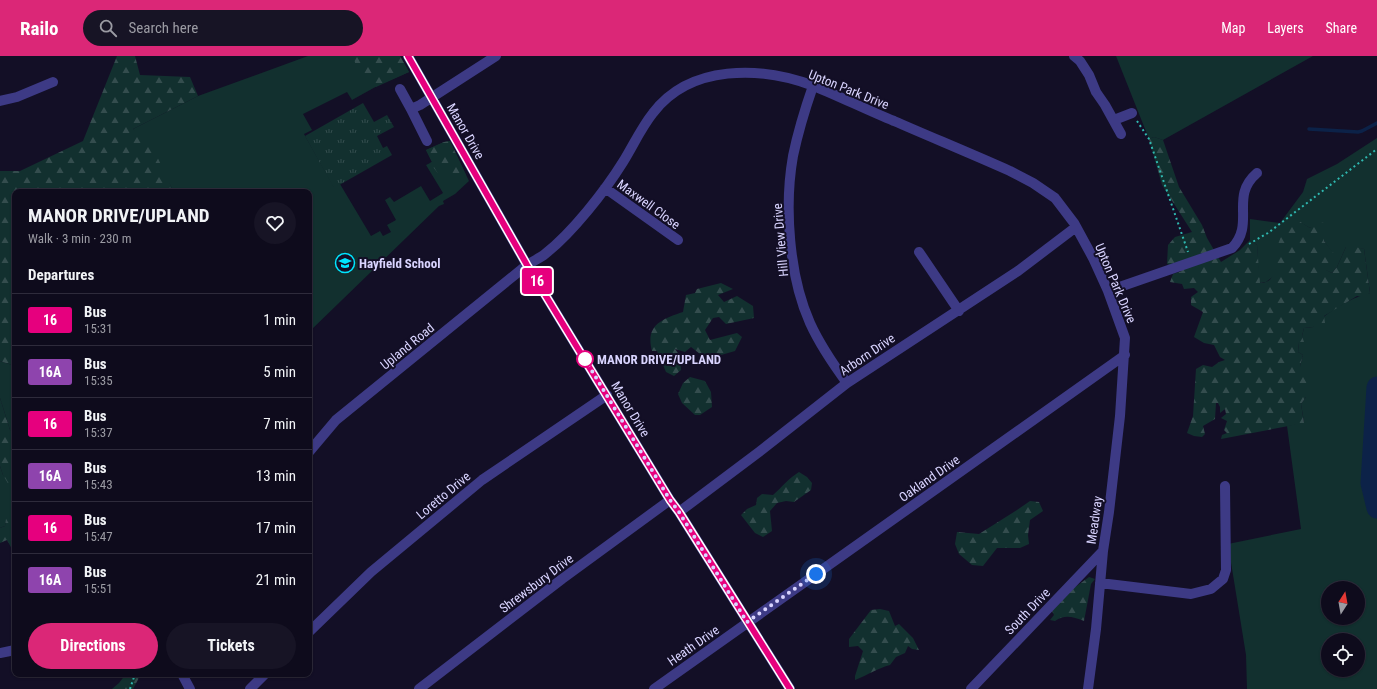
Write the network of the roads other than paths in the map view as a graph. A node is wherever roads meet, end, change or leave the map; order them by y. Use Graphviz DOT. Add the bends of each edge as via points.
graph roads {
  1 [pos="408,56"];
  2 [pos="496,56"];
  3 [pos="1074,56"];
  4 [pos="53,82"];
  5 [pos="813,86"];
  6 [pos="400,89"];
  7 [pos="431,98"];
  8 [pos="0,101"];
  9 [pos="411,109"];
  10 [pos="1132,113"];
  11 [pos="1114,120"];
  12 [pos="1121,134"];
  13 [pos="427,141"];
  14 [pos="1257,173"];
  15 [pos="605,188"];
  16 [pos="1076,226"];
  17 [pos="678,240"];
  18 [pos="919,252"];
  19 [pos="527,265"];
  20 [pos="1108,291"];
  21 [pos="958,311"];
  22 [pos="1125,355"];
  23 [pos="847,383"];
  24 [pos="607,395"];
  25 [pos="312,448"];
  26 [pos="1225,486"];
  27 [pos="670,500"];
  28 [pos="679,512"];
  29 [pos="1103,551"];
  30 [pos="1100,583"];
  31 [pos="747,622"];
  32 [pos="312,629"];
  33 [pos="12,651"];
  34 [pos="0,653"];
  35 [pos="184,677"];
  36 [pos="263,677"];
  37 [pos="190,689"];
  38 [pos="250,689"];
  39 [pos="419,689"];
  40 [pos="654,689"];
  41 [pos="790,689"];
  42 [pos="971,689"];
  43 [pos="1088,689"];
  1 -- 7 [label="street, Manor Drive"];
  2 -- 7 [label="street"];
  3 -- 11 [label="street" via="1089,75 1096,92"];
  4 -- 8 [label="street"];
  5 -- 15 [label="street, Upton Park Drive" via="771,75 747,73 707,77 686,85 669,96 653,113"];
  5 -- 16 [label="street, Upton Park Drive" via="1010,171 1055,198"];
  5 -- 23 [label="street, Hill View Drive" via="797,139 790,182 794,270 810,322 820,344"];
  6 -- 9 [label="street"];
  7 -- 9 [label="street"];
  7 -- 19 [label="street, Manor Drive"];
  9 -- 13 [label="street"];
  10 -- 11 [label="street"];
  11 -- 12 [label="street"];
  14 -- 20 [label="street" via="1245,187 1244,222 1238,242 1232,248"];
  15 -- 17 [label="street, Maxwell Close"];
  15 -- 19 [label="street, Upton Park Drive" via="559,241"];
  16 -- 20 [label="street, Upton Park Drive"];
  16 -- 21 [label="street, Arborn Drive" via="1018,271"];
  18 -- 21 [label="street"];
  19 -- 24 [label="street, Manor Drive"];
  19 -- 25 [label="street, Upland Road" via="336,420"];
  20 -- 22 [label="street, Upton Park Drive" via="1126,338"];
  21 -- 23 [label="street, Arborn Drive"];
  22 -- 29 [label="street, Meadway"];
  22 -- 31 [label="street, Oakland Drive"];
  23 -- 28 [label="street, Arborn Drive"];
  24 -- 27 [label="street, Manor Drive"];
  24 -- 32 [label="street, Loretto Drive" via="482,480 371,572"];
  26 -- 30 [label="street" via="1226,570 1223,579 1211,589 1191,594"];
  27 -- 28 [label="street, Manor Drive"];
  27 -- 39 [label="street, Shrewsbury Drive"];
  28 -- 31 [label="street, Manor Drive"];
  29 -- 30 [label="street, Meadway"];
  29 -- 42 [label="street, South Drive"];
  30 -- 43 [label="street, Meadway"];
  31 -- 40 [label="street, Heath Drive"];
  31 -- 41 [label="street, Manor Drive"];
  33 -- 34 [label="street"];
  35 -- 37 [label="street"];
  36 -- 38 [label="street"];
}
